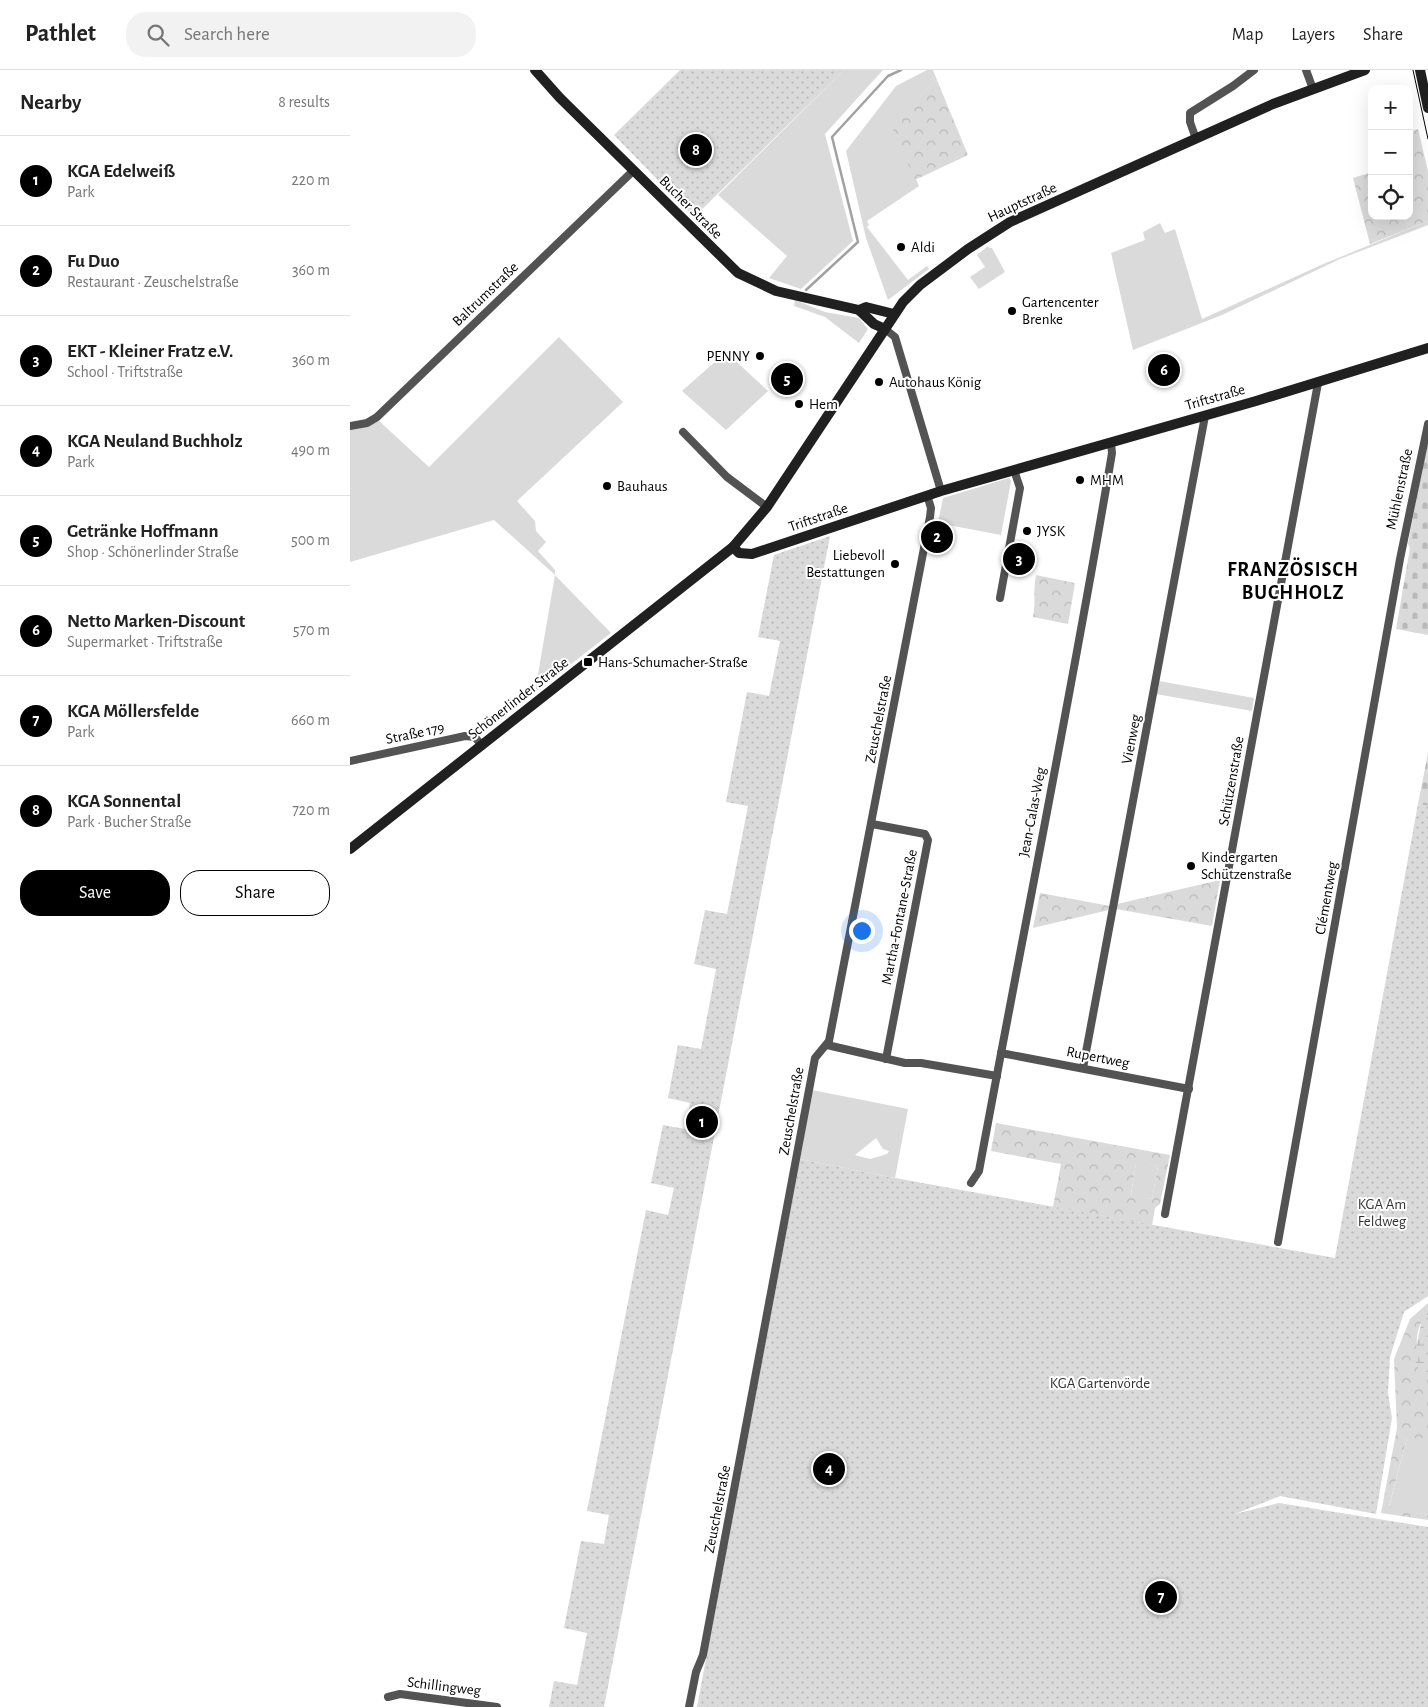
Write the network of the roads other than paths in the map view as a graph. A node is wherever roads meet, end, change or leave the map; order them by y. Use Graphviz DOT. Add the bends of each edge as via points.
graph roads {
  1 [pos="535,70"];
  2 [pos="1254,70"];
  3 [pos="1306,70"];
  4 [pos="1366,70"];
  5 [pos="1420,70"];
  6 [pos="1314,89"];
  7 [pos="1428,108"];
  8 [pos="1196,139"];
  9 [pos="634,171"];
  10 [pos="858,310"];
  11 [pos="894,314"];
  12 [pos="885,329"];
  13 [pos="1426,350"];
  14 [pos="1318,383"];
  15 [pos="1205,416"];
  16 [pos="1428,424"];
  17 [pos="350,426"];
  18 [pos="683,432"];
  19 [pos="1111,443"];
  20 [pos="1014,470"];
  21 [pos="942,491"];
  22 [pos="927,495"];
  23 [pos="767,507"];
  24 [pos="733,547"];
  25 [pos="1400,559"];
  26 [pos="1000,598"];
  27 [pos="482,746"];
  28 [pos="350,761"];
  29 [pos="872,824"];
  30 [pos="350,849"];
  31 [pos="827,1045"];
  32 [pos="1001,1053"];
  33 [pos="886,1059"];
  34 [pos="1083,1068"];
  35 [pos="996,1076"];
  36 [pos="1188,1089"];
  37 [pos="971,1183"];
  38 [pos="1165,1214"];
  39 [pos="1278,1242"];
  40 [pos="388,1697"];
  41 [pos="497,1707"];
  42 [pos="689,1707"];
  1 -- 9 [label="main road, Bucher Straße"];
  2 -- 8 [label="street" via="1190,113"];
  3 -- 6 [label="street"];
  4 -- 6 [label="main road, Hauptstraße"];
  5 -- 7 [label="main road"];
  6 -- 8 [label="main road, Hauptstraße"];
  8 -- 11 [label="main road, Hauptstraße" via="996,229 920,285"];
  9 -- 10 [label="main road, Bucher Straße" via="743,276 786,294"];
  9 -- 17 [label="street, Baltrumstraße" via="377,417 367,423"];
  10 -- 11 [label="main road, Bucher Straße" via="866,307"];
  10 -- 12 [label="main road, Bucher Straße"];
  11 -- 12 [label="main road, Hauptstraße"];
  12 -- 21 [label="street" via="895,337"];
  12 -- 23 [label="main road, Schönerlinder Straße"];
  13 -- 14 [label="main road, Triftstraße"];
  14 -- 15 [label="main road, Triftstraße"];
  14 -- 36 [label="street, Schützenstraße"];
  15 -- 19 [label="main road, Triftstraße"];
  15 -- 34 [label="street, Vienweg"];
  16 -- 25 [label="street, Mühlenstraße"];
  18 -- 23 [label="street" via="727,477"];
  19 -- 20 [label="main road, Triftstraße"];
  19 -- 32 [label="street, Jean-Calas-Weg" via="1095,554"];
  20 -- 21 [label="main road, Triftstraße"];
  20 -- 26 [label="street" via="1020,488"];
  21 -- 22 [label="main road, Triftstraße"];
  22 -- 24 [label="main road, Triftstraße" via="752,554 739,552"];
  22 -- 29 [label="street, Zeuschelstraße" via="930,517"];
  23 -- 24 [label="main road, Schönerlinder Straße"];
  24 -- 27 [label="main road, Schönerlinder Straße"];
  25 -- 39 [label="street, Clémentweg"];
  27 -- 28 [label="street, Straße 179" via="475,737 465,736"];
  27 -- 30 [label="main road, Schönerlinder Straße"];
  29 -- 31 [label="street, Zeuschelstraße"];
  29 -- 33 [label="street, Martha-Fontane-Straße" via="924,834 928,840"];
  31 -- 33 [label="street"];
  31 -- 42 [label="street, Zeuschelstraße" via="815,1058 709,1628"];
  32 -- 34 [label="street, Rupertweg"];
  32 -- 35 [label="street, Jean-Calas-Weg"];
  33 -- 35 [label="street"];
  34 -- 36 [label="street, Rupertweg"];
  35 -- 37 [label="street, Jean-Calas-Weg" via="978,1171"];
  36 -- 38 [label="street, Schützenstraße"];
  40 -- 41 [label="street, Schillingweg" via="400,1694"];
}
